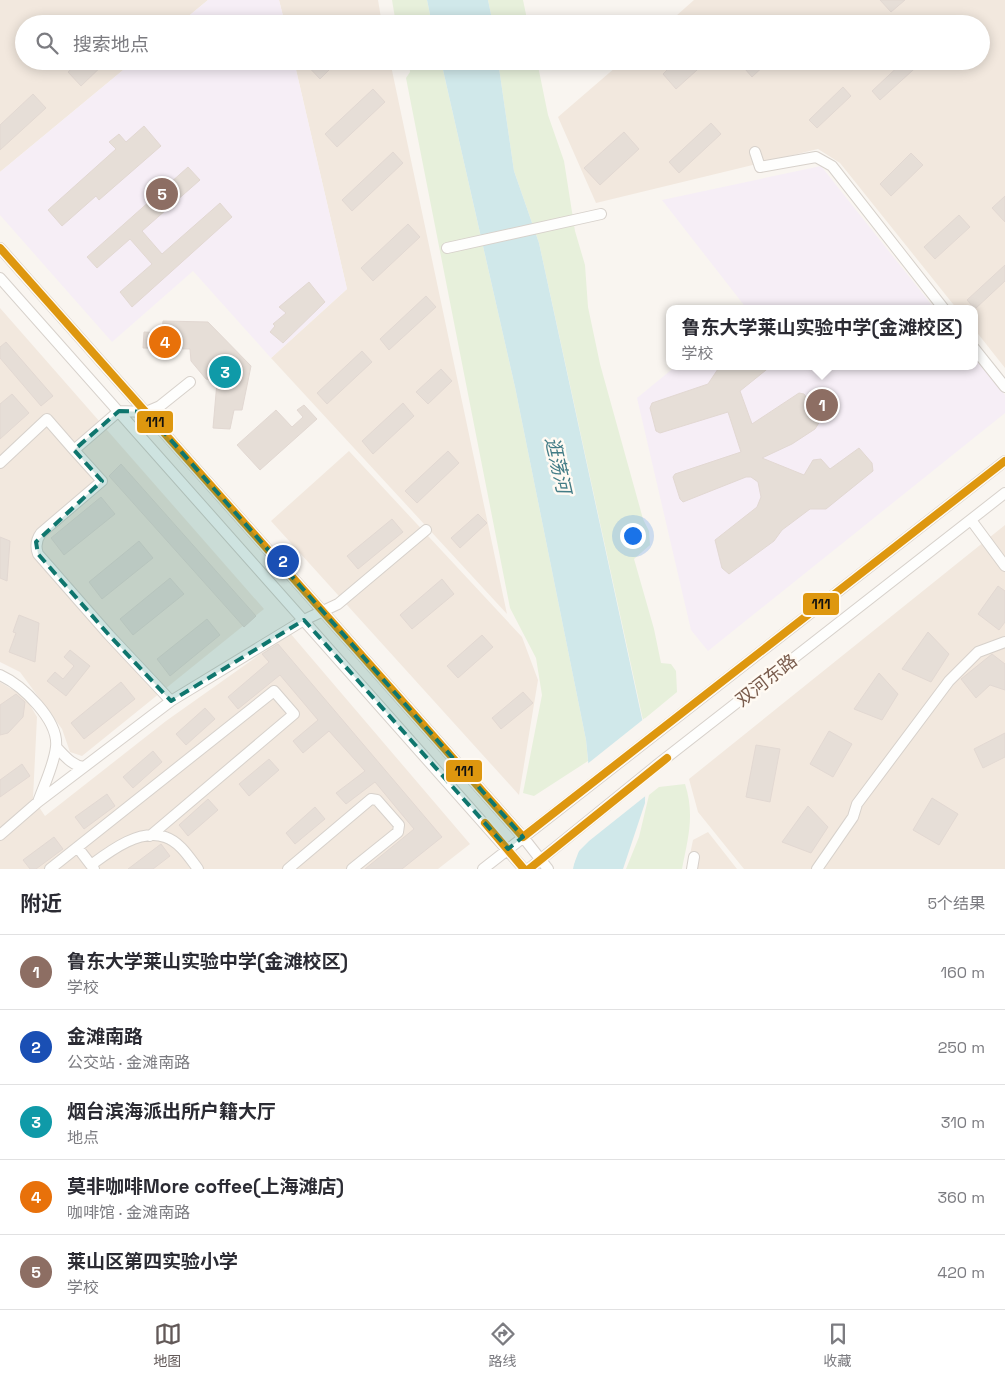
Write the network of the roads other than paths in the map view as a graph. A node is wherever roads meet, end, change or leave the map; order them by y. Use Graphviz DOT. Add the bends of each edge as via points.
graph roads {
  1 [pos="755,152"];
  2 [pos="601,214"];
  3 [pos="0,248"];
  4 [pos="447,248"];
  5 [pos="0,278"];
  6 [pos="941,305"];
  7 [pos="978,353"];
  8 [pos="190,382"];
  9 [pos="1005,386"];
  10 [pos="118,411"];
  11 [pos="146,412"];
  12 [pos="74,450"];
  13 [pos="1005,461"];
  14 [pos="0,463"];
  15 [pos="1005,493"];
  16 [pos="971,520"];
  17 [pos="426,530"];
  18 [pos="1005,566"];
  19 [pos="322,610"];
  20 [pos="304,620"];
  21 [pos="1005,642"];
  22 [pos="0,674"];
  23 [pos="171,701"];
  24 [pos="56,747"];
  25 [pos="84,767"];
  26 [pos="38,802"];
  27 [pos="0,835"];
  28 [pos="150,836"];
  29 [pos="523,837"];
  30 [pos="78,848"];
  31 [pos="508,849"];
  32 [pos="694,857"];
  33 [pos="541,859"];
  34 [pos="93,867"];
  35 [pos="50,869"];
  36 [pos="198,869"];
  37 [pos="288,869"];
  38 [pos="352,869"];
  39 [pos="482,869"];
  40 [pos="524,869"];
  41 [pos="529,869"];
  42 [pos="548,869"];
  43 [pos="692,869"];
  44 [pos="817,869"];
  1 -- 6 [label="street" via="760,167 816,157 832,166"];
  2 -- 4 [label="street"];
  3 -- 11 [label="street"];
  5 -- 10 [label="street"];
  7 -- 9 [label="street"];
  8 -- 11 [label="street" via="160,406"];
  10 -- 11 [label="street"];
  10 -- 12 [label="street"];
  10 -- 20 [label="street"];
  11 -- 19 [label="street"];
  12 -- 14 [label="street" via="47,419"];
  12 -- 23 [label="street" via="102,481 41,533 36,542 38,554"];
  13 -- 29 [label="street, 双河东路"];
  15 -- 16 [label="street, 双河东路"];
  16 -- 18 [label="street"];
  16 -- 33 [label="street, 双河东路"];
  17 -- 19 [label="street" via="338,604"];
  19 -- 20 [label="street"];
  19 -- 29 [label="street"];
  20 -- 23 [label="street"];
  20 -- 31 [label="street"];
  21 -- 44 [label="street" via="978,652 949,681 857,804 853,817"];
  22 -- 24 [label="street" via="13,680 36,703 46,717"];
  23 -- 25 [label="street"];
  24 -- 25 [label="street" via="68,760"];
  24 -- 26 [label="street"];
  25 -- 26 [label="street"];
  26 -- 27 [label="street"];
  28 -- 30 [label="street" via="294,714 274,691"];
  28 -- 34 [label="street" via="128,841 109,851"];
  28 -- 36 [label="street" via="164,836 176,843"];
  29 -- 31 [label="street, 双河东路"];
  29 -- 33 [label="street"];
  30 -- 34 [label="street"];
  30 -- 35 [label="street"];
  31 -- 39 [label="street, 双河东路"];
  31 -- 40 [label="street"];
  32 -- 43 [label="street"];
  33 -- 41 [label="street, 双河东路"];
  33 -- 42 [label="street"];
  37 -- 38 [label="street" via="371,799 376,800 399,824 398,832"];
}
